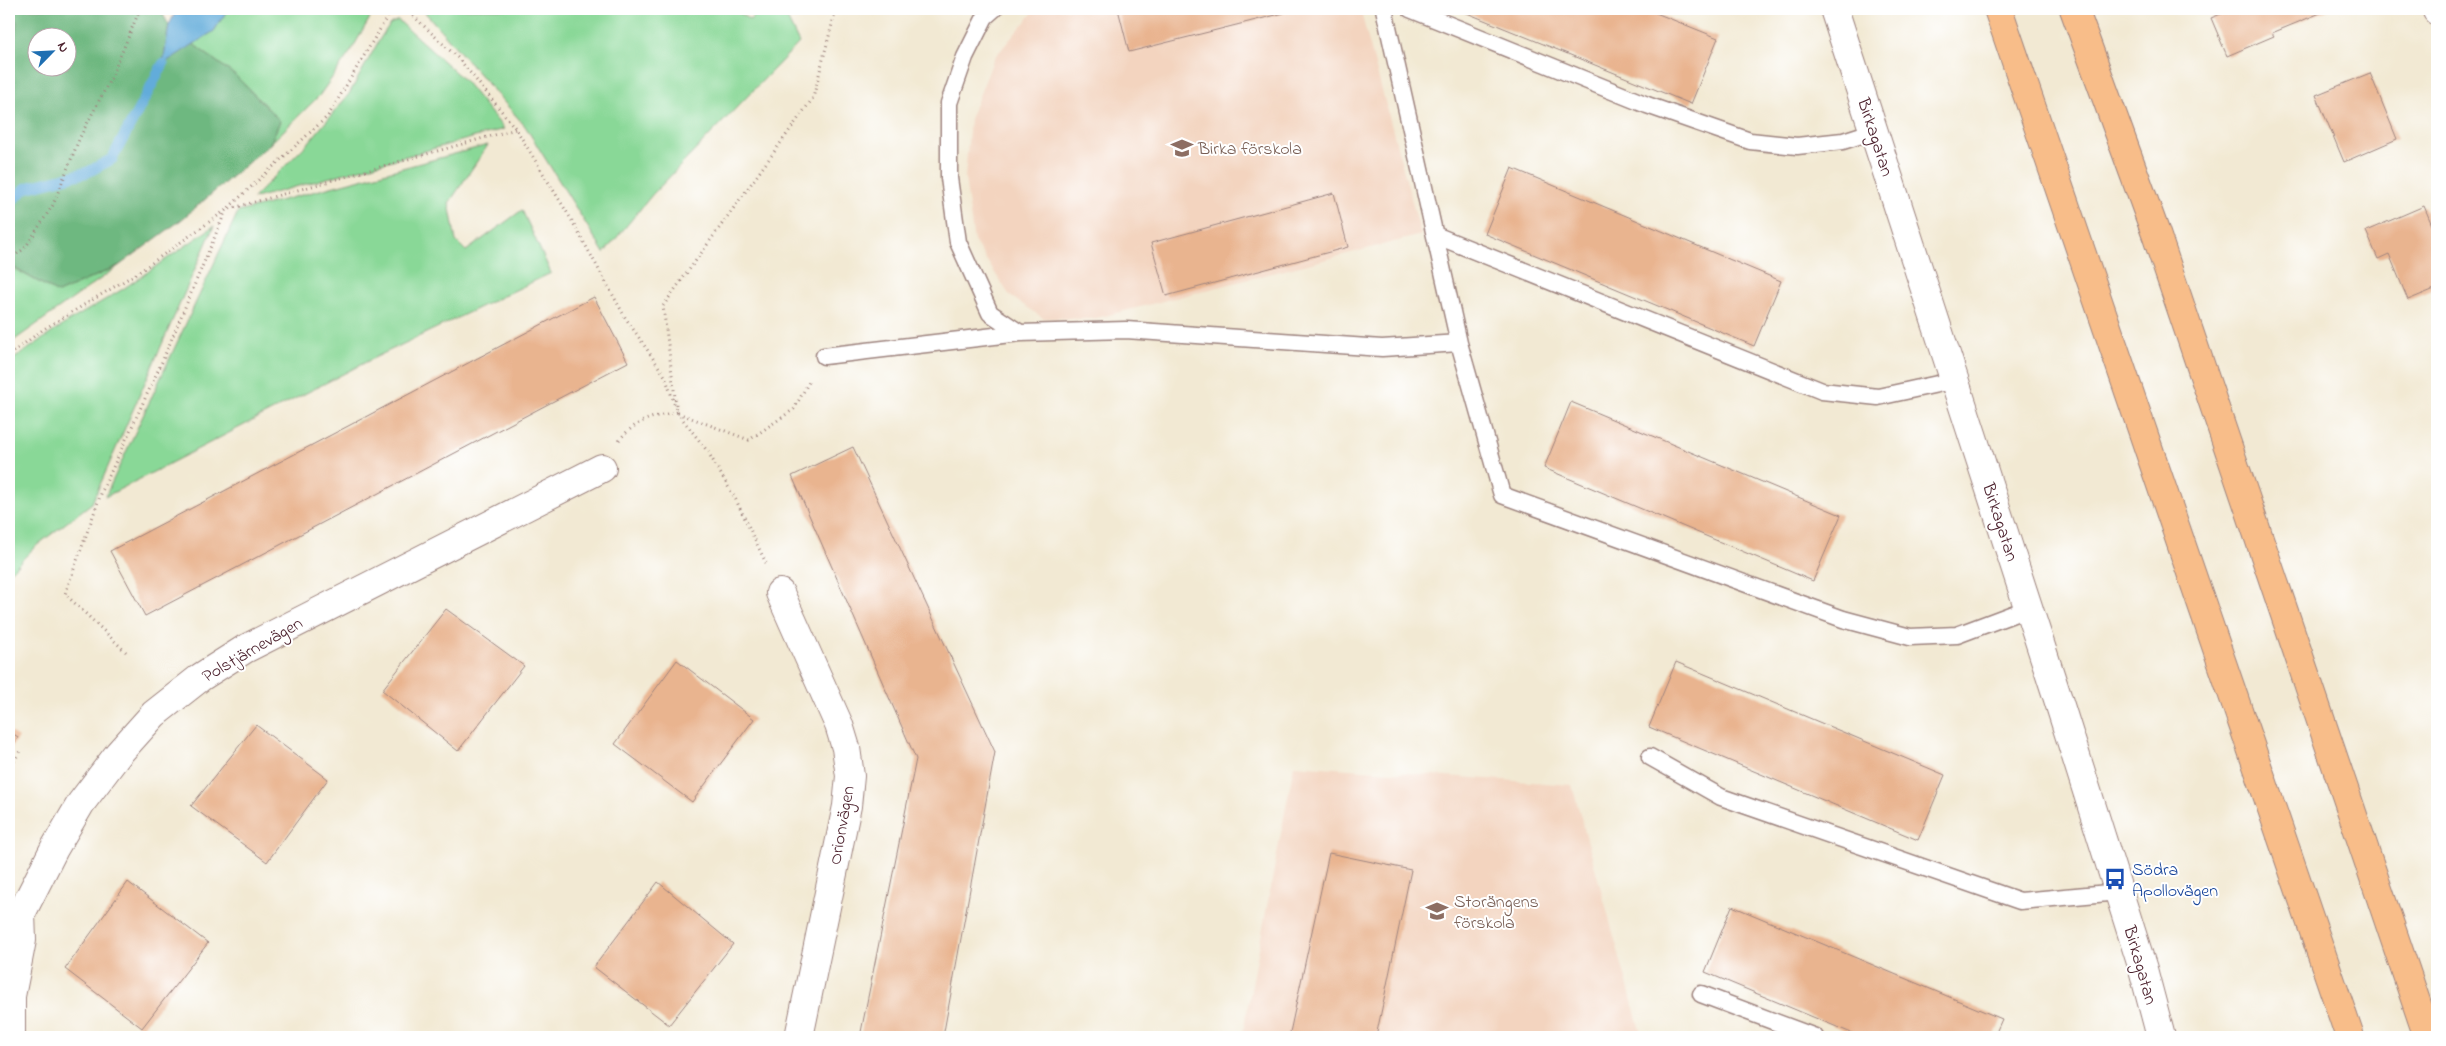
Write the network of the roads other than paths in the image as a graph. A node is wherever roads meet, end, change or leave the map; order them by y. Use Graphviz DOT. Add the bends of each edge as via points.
graph roads {
  1 [pos="994,9"];
  2 [pos="1384,9"];
  3 [pos="1410,9"];
  4 [pos="1834,9"];
  5 [pos="1998,9"];
  6 [pos="2074,9"];
  7 [pos="1874,131"];
  8 [pos="1435,235"];
  9 [pos="1020,333"];
  10 [pos="1459,343"];
  11 [pos="824,356"];
  12 [pos="1956,380"];
  13 [pos="602,468"];
  14 [pos="780,593"];
  15 [pos="2029,608"];
  16 [pos="1650,757"];
  17 [pos="2119,892"];
  18 [pos="1701,994"];
  19 [pos="11,1037"];
  20 [pos="798,1037"];
  21 [pos="1815,1037"];
  22 [pos="2161,1037"];
  23 [pos="2350,1037"];
  24 [pos="2428,1037"];
  1 -- 9 [label="lane" via="985,17 965,57 949,103 949,178 958,242 982,295 990,312"];
  2 -- 8 [label="lane"];
  3 -- 7 [label="lane" via="1647,105 1750,141 1797,146 1843,141"];
  4 -- 7 [label="street, Birkagatan"];
  5 -- 23 [label="highway"];
  6 -- 24 [label="highway" via="2156,234"];
  7 -- 12 [label="street, Birkagatan"];
  8 -- 10 [label="lane"];
  8 -- 12 [label="lane" via="1822,390 1878,397"];
  9 -- 10 [label="lane" via="1126,330 1382,348"];
  9 -- 11 [label="lane"];
  10 -- 15 [label="lane" via="1502,495 1842,619 1910,637 1958,634"];
  12 -- 15 [label="street, Birkagatan"];
  13 -- 19 [label="street, Polstjärnevägen" via="245,649 201,677 154,714 81,803 21,914 22,940 11,996"];
  14 -- 20 [label="street, Orionvägen" via="839,724 850,776 847,806"];
  15 -- 17 [label="street, Birkagatan"];
  16 -- 17 [label="lane" via="1721,798 2020,901"];
  17 -- 22 [label="street, Birkagatan"];
  18 -- 21 [label="lane"];
}
